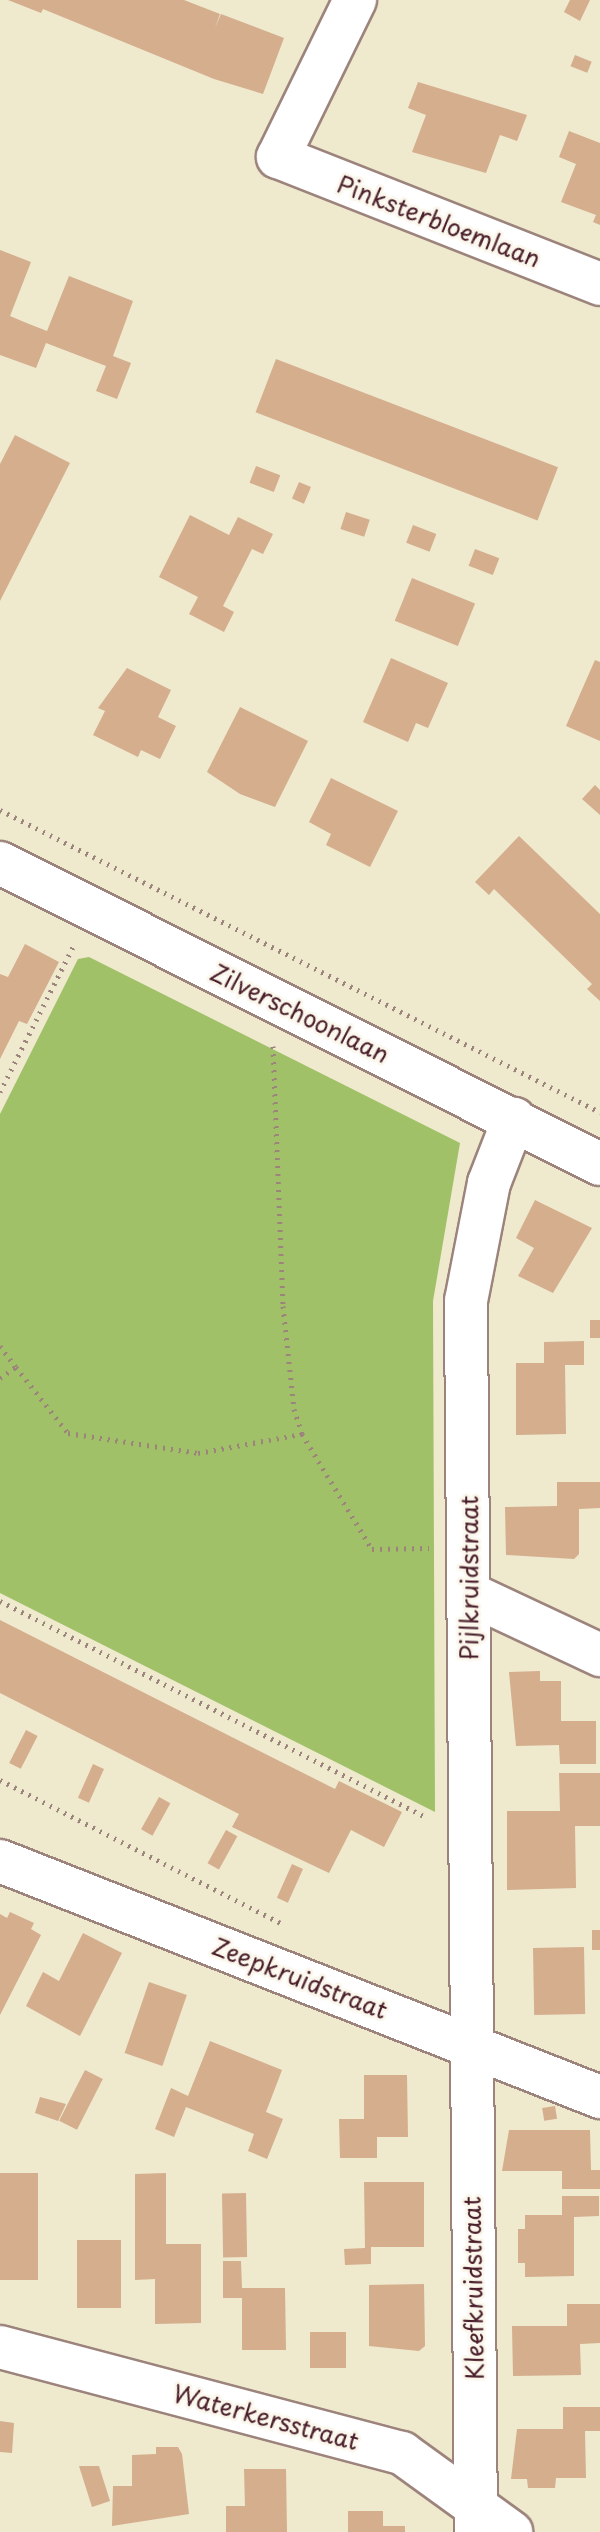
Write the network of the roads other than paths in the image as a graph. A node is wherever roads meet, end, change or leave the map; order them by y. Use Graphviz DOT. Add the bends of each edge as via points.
graph roads {
  1 [pos="355,0"];
  2 [pos="600,284"];
  3 [pos="0,863"];
  4 [pos="514,1119"];
  5 [pos="600,1164"];
  6 [pos="470,1594"];
  7 [pos="600,1655"];
  8 [pos="0,1861"];
  9 [pos="470,2044"];
  10 [pos="600,2097"];
  11 [pos="0,2347"];
  12 [pos="488,2525"];
  1 -- 2 [label="street, Pinksterbloemlaan" via="278,157"];
  3 -- 4 [label="street, Zilverschoonlaan"];
  4 -- 5 [label="street, Zilverschoonlaan"];
  4 -- 6 [label="street, Pijlkruidstraat" via="489,1183 466,1301"];
  6 -- 7 [label="street"];
  6 -- 9 [label="street, Pijlkruidstraat"];
  8 -- 9 [label="street, Zeepkruidstraat"];
  9 -- 10 [label="street, Zeepkruidstraat"];
  9 -- 12 [label="street, Kleefkruidstraat"];
  11 -- 12 [label="street, Waterkersstraat" via="402,2453"];
}
